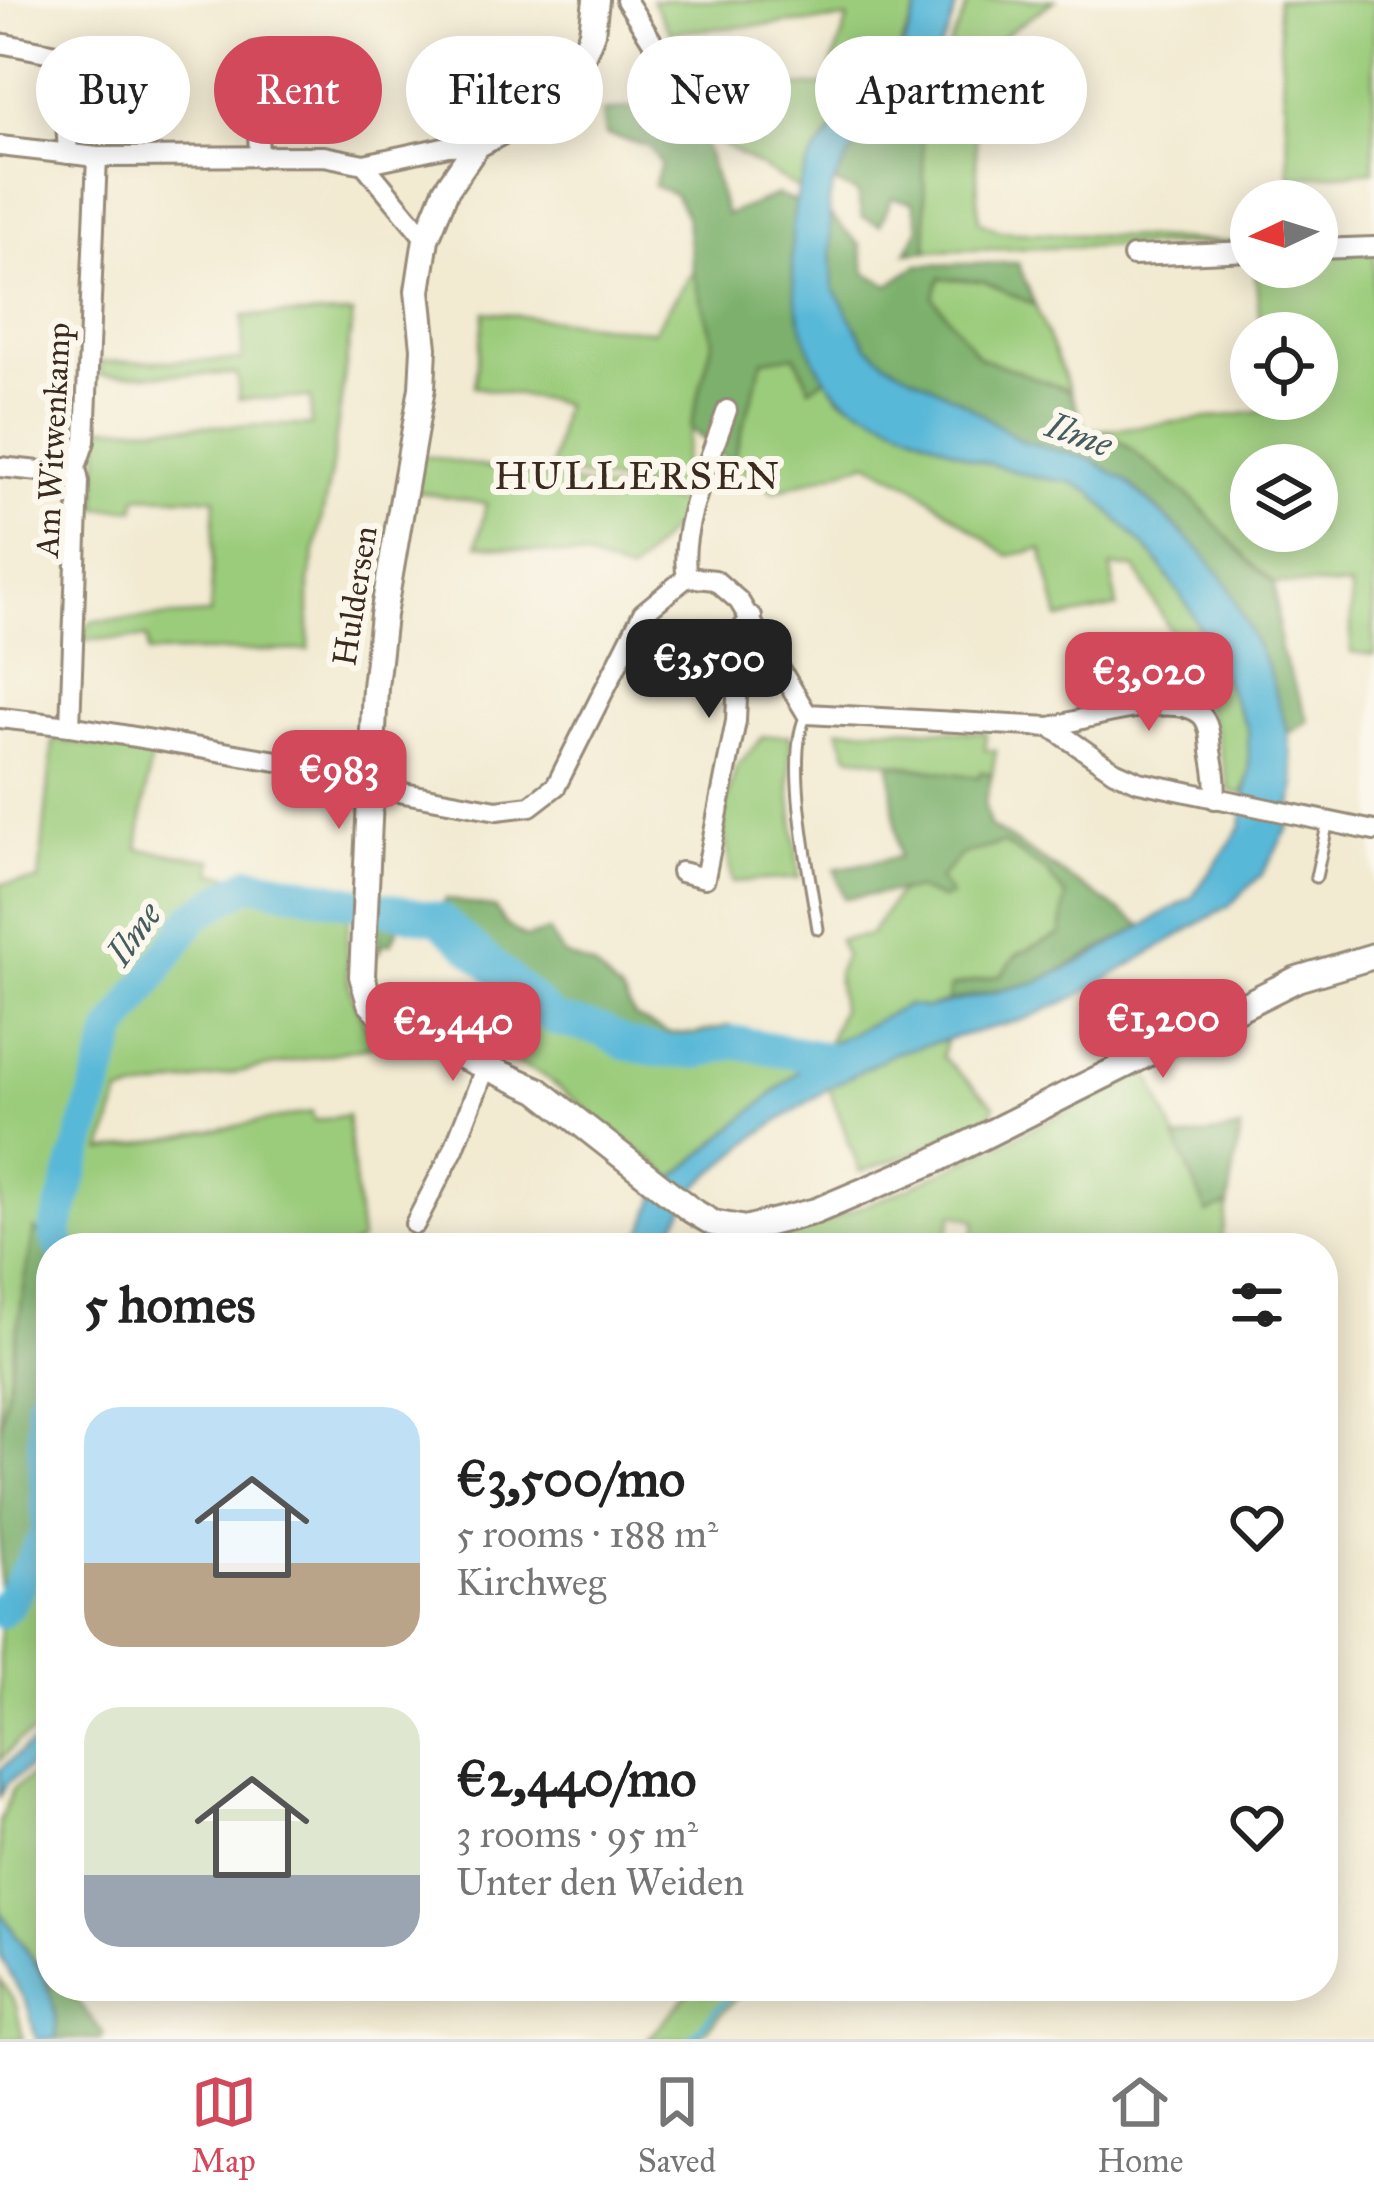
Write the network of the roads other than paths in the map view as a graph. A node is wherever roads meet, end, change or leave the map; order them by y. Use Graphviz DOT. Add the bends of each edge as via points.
graph roads {
  1 [pos="596,0"];
  2 [pos="626,0"];
  3 [pos="649,36"];
  4 [pos="0,44"];
  5 [pos="259,144"];
  6 [pos="477,145"];
  7 [pos="0,146"];
  8 [pos="68,154"];
  9 [pos="97,157"];
  10 [pos="259,157"];
  11 [pos="364,164"];
  12 [pos="426,238"];
  13 [pos="1374,248"];
  14 [pos="1338,249"];
  15 [pos="1230,251"];
  16 [pos="1132,256"];
  17 [pos="727,410"];
  18 [pos="0,467"];
  19 [pos="76,467"];
  20 [pos="687,577"];
  21 [pos="752,617"];
  22 [pos="807,714"];
  23 [pos="0,718"];
  24 [pos="70,726"];
  25 [pos="1051,727"];
  26 [pos="371,782"];
  27 [pos="1221,800"];
  28 [pos="1328,821"];
  29 [pos="1374,831"];
  30 [pos="681,872"];
  31 [pos="1316,877"];
  32 [pos="818,929"];
  33 [pos="1374,956"];
  34 [pos="486,1066"];
  35 [pos="415,1224"];
  1 -- 6 [label="street, Huldersen" via="592,33 558,92"];
  2 -- 3 [label="street"];
  4 -- 8 [label="street" via="62,55"];
  5 -- 10 [label="street"];
  6 -- 11 [label="street"];
  6 -- 12 [label="street, Huldersen"];
  7 -- 8 [label="street"];
  8 -- 9 [label="street"];
  9 -- 10 [label="street"];
  9 -- 19 [label="street, Am Witwenkamp" via="85,441"];
  10 -- 11 [label="street"];
  11 -- 12 [label="street"];
  12 -- 26 [label="street, Huldersen" via="418,291 422,388 383,615"];
  13 -- 14 [label="street"];
  15 -- 16 [label="street"];
  17 -- 20 [label="street" via="697,501 683,560"];
  18 -- 19 [label="street"];
  19 -- 24 [label="street, Am Witwenkamp"];
  20 -- 21 [label="street" via="715,580"];
  20 -- 26 [label="street" via="643,613 556,786 530,806 497,811"];
  21 -- 22 [label="street"];
  21 -- 30 [label="street" via="740,631 736,721 705,878"];
  22 -- 25 [label="street"];
  22 -- 32 [label="lane" via="799,727 799,788"];
  23 -- 24 [label="street"];
  24 -- 26 [label="street"];
  25 -- 27 [label="street" via="1138,782"];
  25 -- 27 [label="street" via="1136,708 1196,711 1207,720"];
  26 -- 34 [label="street, Huldersen" via="362,926 370,1004 390,1024"];
  27 -- 28 [label="street"];
  28 -- 29 [label="street"];
  28 -- 31 [label="lane"];
  33 -- 34 [label="street, Huldersen" via="1297,979 934,1162 816,1211 745,1229 692,1210 538,1090"];
  34 -- 35 [label="street"];
}
